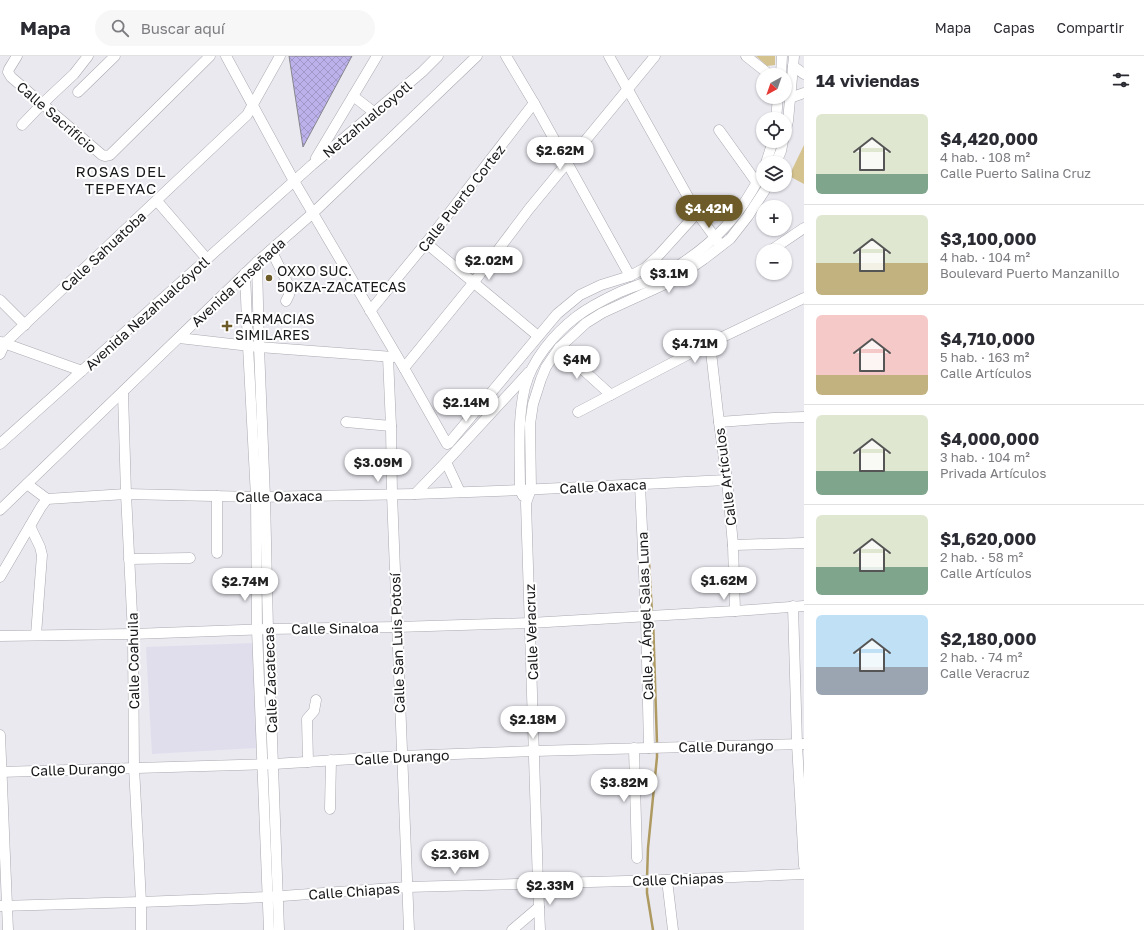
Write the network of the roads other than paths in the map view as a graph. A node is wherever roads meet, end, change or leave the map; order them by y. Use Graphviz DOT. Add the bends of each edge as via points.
graph roads {
  1 [pos="17,56"];
  2 [pos="88,56"];
  3 [pos="116,56"];
  4 [pos="210,56"];
  5 [pos="226,56"];
  6 [pos="280,56"];
  7 [pos="377,56"];
  8 [pos="438,56"];
  9 [pos="477,56"];
  10 [pos="506,56"];
  11 [pos="609,56"];
  12 [pos="655,56"];
  13 [pos="746,56"];
  14 [pos="782,56"];
  15 [pos="793,61"];
  16 [pos="761,68"];
  17 [pos="781,68"];
  18 [pos="792,73"];
  19 [pos="804,74"];
  20 [pos="628,89"];
  21 [pos="78,92"];
  22 [pos="804,93"];
  23 [pos="353,96"];
  24 [pos="792,97"];
  25 [pos="534,103"];
  26 [pos="42,104"];
  27 [pos="252,104"];
  28 [pos="375,113"];
  29 [pos="22,125"];
  30 [pos="719,130"];
  31 [pos="568,163"];
  32 [pos="312,165"];
  33 [pos="294,182"];
  34 [pos="756,182"];
  35 [pos="756,184"];
  36 [pos="763,192"];
  37 [pos="157,201"];
  38 [pos="312,213"];
  39 [pos="697,213"];
  40 [pos="804,228"];
  41 [pos="718,242"];
  42 [pos="426,243"];
  43 [pos="780,244"];
  44 [pos="271,250"];
  45 [pos="207,259"];
  46 [pos="257,262"];
  47 [pos="245,273"];
  48 [pos="630,276"];
  49 [pos="474,282"];
  50 [pos="804,298"];
  51 [pos="0,300"];
  52 [pos="286,301"];
  53 [pos="370,311"];
  54 [pos="25,325"];
  55 [pos="538,336"];
  56 [pos="179,338"];
  57 [pos="3,343"];
  58 [pos="710,343"];
  59 [pos="248,346"];
  60 [pos="259,348"];
  61 [pos="558,348"];
  62 [pos="0,354"];
  63 [pos="393,357"];
  64 [pos="533,367"];
  65 [pos="404,368"];
  66 [pos="82,371"];
  67 [pos="123,392"];
  68 [pos="524,395"];
  69 [pos="611,395"];
  70 [pos="535,398"];
  71 [pos="578,412"];
  72 [pos="804,417"];
  73 [pos="346,422"];
  74 [pos="719,422"];
  75 [pos="391,426"];
  76 [pos="0,444"];
  77 [pos="446,462"];
  78 [pos="727,480"];
  79 [pos="27,484"];
  80 [pos="640,485"];
  81 [pos="531,489"];
  82 [pos="520,490"];
  83 [pos="460,492"];
  84 [pos="126,494"];
  85 [pos="392,494"];
  86 [pos="414,494"];
  87 [pos="217,496"];
  88 [pos="260,497"];
  89 [pos="47,499"];
  90 [pos="526,503"];
  91 [pos="0,510"];
  92 [pos="30,526"];
  93 [pos="804,543"];
  94 [pos="733,545"];
  95 [pos="217,553"];
  96 [pos="190,558"];
  97 [pos="129,559"];
  98 [pos="0,577"];
  99 [pos="792,606"];
  100 [pos="804,606"];
  101 [pos="735,611"];
  102 [pos="646,616"];
  103 [pos="530,623"];
  104 [pos="397,628"];
  105 [pos="268,629"];
  106 [pos="257,630"];
  107 [pos="36,634"];
  108 [pos="133,634"];
  109 [pos="0,636"];
  110 [pos="316,700"];
  111 [pos="0,735"];
  112 [pos="800,744"];
  113 [pos="634,748"];
  114 [pos="649,748"];
  115 [pos="534,751"];
  116 [pos="401,756"];
  117 [pos="331,760"];
  118 [pos="308,762"];
  119 [pos="262,764"];
  120 [pos="274,764"];
  121 [pos="134,767"];
  122 [pos="1,772"];
  123 [pos="330,809"];
  124 [pos="637,858"];
  125 [pos="804,866"];
  126 [pos="804,874"];
  127 [pos="665,880"];
  128 [pos="538,884"];
  129 [pos="407,887"];
  130 [pos="273,896"];
  131 [pos="141,902"];
  132 [pos="4,906"];
  133 [pos="539,907"];
  134 [pos="8,930"];
  135 [pos="142,930"];
  136 [pos="268,930"];
  137 [pos="279,930"];
  138 [pos="409,930"];
  139 [pos="512,930"];
  140 [pos="540,930"];
  141 [pos="673,930"];
  1 -- 26 [label="street, Calle Sacrificio" via="9,69 9,74"];
  2 -- 26 [label="street" via="74,74"];
  3 -- 21 [label="street"];
  4 -- 26 [label="street, Calle Sacrificio" via="108,156 102,155"];
  5 -- 27 [label="street"];
  6 -- 27 [label="street, Calle Sahuatoba"];
  7 -- 23 [label="street"];
  8 -- 28 [label="street, Netzahualcoyotl"];
  9 -- 38 [label="street, Avenida Enseñada"];
  10 -- 25 [label="street"];
  11 -- 20 [label="street"];
  12 -- 20 [label="street"];
  13 -- 16 [label="street"];
  14 -- 17 [label="street"];
  15 -- 18 [label="street"];
  15 -- 19 [label="street"];
  20 -- 31 [label="street"];
  20 -- 39 [label="street"];
  22 -- 24 [label="street"];
  23 -- 28 [label="street"];
  23 -- 32 [label="street"];
  25 -- 31 [label="street"];
  25 -- 42 [label="street, Calle Puerto Cortez"];
  26 -- 29 [label="street"];
  27 -- 33 [label="street"];
  27 -- 37 [label="street, Calle Sahuatoba" via="247,115"];
  28 -- 32 [label="street, Netzahualcoyotl"];
  30 -- 34 [label="street"];
  31 -- 48 [label="street"];
  31 -- 49 [label="street" via="529,209"];
  32 -- 33 [label="street, Netzahualcoyotl"];
  33 -- 38 [label="street"];
  33 -- 45 [label="street, Avenida Nezahualcóyotl"];
  35 -- 41 [label="street"];
  36 -- 41 [label="street" via="730,239"];
  37 -- 45 [label="street"];
  37 -- 54 [label="street, Calle Sahuatoba"];
  38 -- 44 [label="street, Avenida Enseñada"];
  38 -- 53 [label="street"];
  39 -- 41 [label="street"];
  39 -- 48 [label="street" via="658,256 645,268"];
  40 -- 43 [label="street"];
  41 -- 61 [label="street" via="704,260 674,280 602,313 586,323"];
  41 -- 64 [label="street" via="672,269 621,292 576,317 545,349"];
  42 -- 49 [label="street"];
  42 -- 53 [label="street, Calle Puerto Cortez"];
  44 -- 46 [label="street, Avenida Enseñada"];
  44 -- 52 [label="street" via="288,284 289,295"];
  45 -- 66 [label="street, Avenida Nezahualcóyotl"];
  46 -- 47 [label="street, Avenida Enseñada"];
  46 -- 60 [label="street, Calle Zacatecas"];
  47 -- 56 [label="street, Avenida Enseñada"];
  47 -- 59 [label="street, Calle Zacatecas"];
  48 -- 55 [label="street" via="580,295 557,314"];
  49 -- 55 [label="street"];
  49 -- 65 [label="street"];
  50 -- 58 [label="street"];
  51 -- 54 [label="street"];
  53 -- 63 [label="street"];
  54 -- 57 [label="street, Calle Sahuatoba"];
  55 -- 65 [label="street" via="448,444"];
  56 -- 59 [label="street"];
  56 -- 67 [label="street, Avenida Enseñada"];
  57 -- 62 [label="street, Calle Sahuatoba"];
  57 -- 66 [label="street"];
  58 -- 69 [label="street"];
  58 -- 74 [label="street, Calle Artículos"];
  59 -- 60 [label="street"];
  59 -- 88 [label="street, Calle Zacatecas"];
  60 -- 63 [label="street"];
  60 -- 88 [label="street, Calle Zacatecas"];
  61 -- 69 [label="street"];
  61 -- 70 [label="street" via="546,367"];
  63 -- 65 [label="street"];
  63 -- 75 [label="street, Calle San Luis Potosí"];
  64 -- 68 [label="street"];
  64 -- 77 [label="street"];
  66 -- 76 [label="street, Avenida Nezahualcóyotl"];
  67 -- 79 [label="street, Avenida Enseñada"];
  67 -- 84 [label="street, Calle Coahuila"];
  68 -- 70 [label="street"];
  68 -- 82 [label="street" via="520,421"];
  69 -- 71 [label="street"];
  70 -- 81 [label="street" via="530,424"];
  72 -- 74 [label="street"];
  73 -- 75 [label="street"];
  74 -- 78 [label="street, Calle Artículos"];
  75 -- 85 [label="street, Calle San Luis Potosí"];
  77 -- 83 [label="street"];
  77 -- 86 [label="street"];
  78 -- 80 [label="street, Calle Oaxaca"];
  78 -- 94 [label="street, Calle Artículos"];
  79 -- 89 [label="street"];
  79 -- 91 [label="street, Avenida Enseñada"];
  80 -- 81 [label="street, Calle Oaxaca"];
  80 -- 102 [label="street, Calle J. Ángel Salas Luna"];
  81 -- 82 [label="street, Calle Oaxaca"];
  81 -- 90 [label="street, Calle Veracruz"];
  82 -- 83 [label="street, Calle Oaxaca"];
  82 -- 90 [label="street, Calle Veracruz"];
  83 -- 86 [label="street, Calle Oaxaca"];
  84 -- 87 [label="street, Calle Oaxaca"];
  84 -- 89 [label="street, Calle Oaxaca"];
  84 -- 97 [label="street, Calle Coahuila"];
  85 -- 86 [label="street, Calle Oaxaca"];
  85 -- 88 [label="street, Calle Oaxaca"];
  85 -- 104 [label="street, Calle San Luis Potosí"];
  87 -- 88 [label="street, Calle Oaxaca"];
  87 -- 95 [label="street"];
  88 -- 105 [label="street, Calle Zacatecas"];
  88 -- 106 [label="street, Calle Zacatecas"];
  89 -- 92 [label="street"];
  90 -- 103 [label="street, Calle Veracruz"];
  92 -- 98 [label="street"];
  92 -- 107 [label="street" via="42,555"];
  93 -- 94 [label="street"];
  94 -- 101 [label="street, Calle Artículos"];
  96 -- 97 [label="street"];
  97 -- 108 [label="street, Calle Coahuila"];
  99 -- 100 [label="street, Calle Sinaloa"];
  99 -- 101 [label="street, Calle Sinaloa"];
  99 -- 112 [label="street"];
  101 -- 102 [label="street, Calle Sinaloa"];
  102 -- 103 [label="street, Calle Sinaloa"];
  102 -- 114 [label="street, Calle J. Ángel Salas Luna"];
  103 -- 104 [label="street, Calle Sinaloa"];
  103 -- 115 [label="street, Calle Veracruz"];
  104 -- 105 [label="street, Calle Sinaloa"];
  104 -- 116 [label="street, Calle San Luis Potosí"];
  105 -- 106 [label="street, Calle Sinaloa"];
  105 -- 120 [label="street, Calle Zacatecas"];
  106 -- 108 [label="street, Calle Sinaloa"];
  106 -- 119 [label="street, Calle Zacatecas"];
  107 -- 108 [label="street, Calle Sinaloa"];
  107 -- 109 [label="street, Calle Sinaloa"];
  108 -- 121 [label="street, Calle Coahuila"];
  110 -- 118 [label="street" via="314,711 307,718"];
  111 -- 122 [label="street"];
  112 -- 114 [label="street, Calle Durango"];
  112 -- 125 [label="street"];
  113 -- 114 [label="street, Calle Durango"];
  113 -- 115 [label="street, Calle Durango"];
  113 -- 124 [label="street"];
  115 -- 116 [label="street, Calle Durango"];
  115 -- 128 [label="street, Calle Veracruz"];
  116 -- 117 [label="street, Calle Durango"];
  116 -- 129 [label="street, Calle San Luis Potosí"];
  117 -- 118 [label="street, Calle Durango"];
  117 -- 123 [label="street"];
  118 -- 120 [label="street, Calle Durango"];
  119 -- 120 [label="street, Calle Durango"];
  119 -- 121 [label="street, Calle Durango"];
  119 -- 130 [label="street, Calle Zacatecas"];
  120 -- 130 [label="street, Calle Zacatecas"];
  121 -- 122 [label="street, Calle Durango"];
  121 -- 131 [label="street, Calle Coahuila"];
  122 -- 132 [label="street"];
  126 -- 127 [label="street, Calle Chiapas"];
  127 -- 128 [label="street, Calle Chiapas"];
  127 -- 141 [label="street"];
  128 -- 129 [label="street, Calle Chiapas"];
  128 -- 133 [label="street, Calle Veracruz"];
  129 -- 130 [label="street, Calle Chiapas"];
  129 -- 138 [label="street, Calle San Luis Potosí"];
  130 -- 131 [label="street, Calle Chiapas"];
  130 -- 136 [label="street, Calle Zacatecas"];
  130 -- 137 [label="street, Calle Zacatecas"];
  131 -- 132 [label="street, Calle Chiapas"];
  131 -- 135 [label="street, Calle Coahuila"];
  132 -- 134 [label="street"];
  133 -- 139 [label="street"];
  133 -- 140 [label="street, Calle Veracruz"];
}
